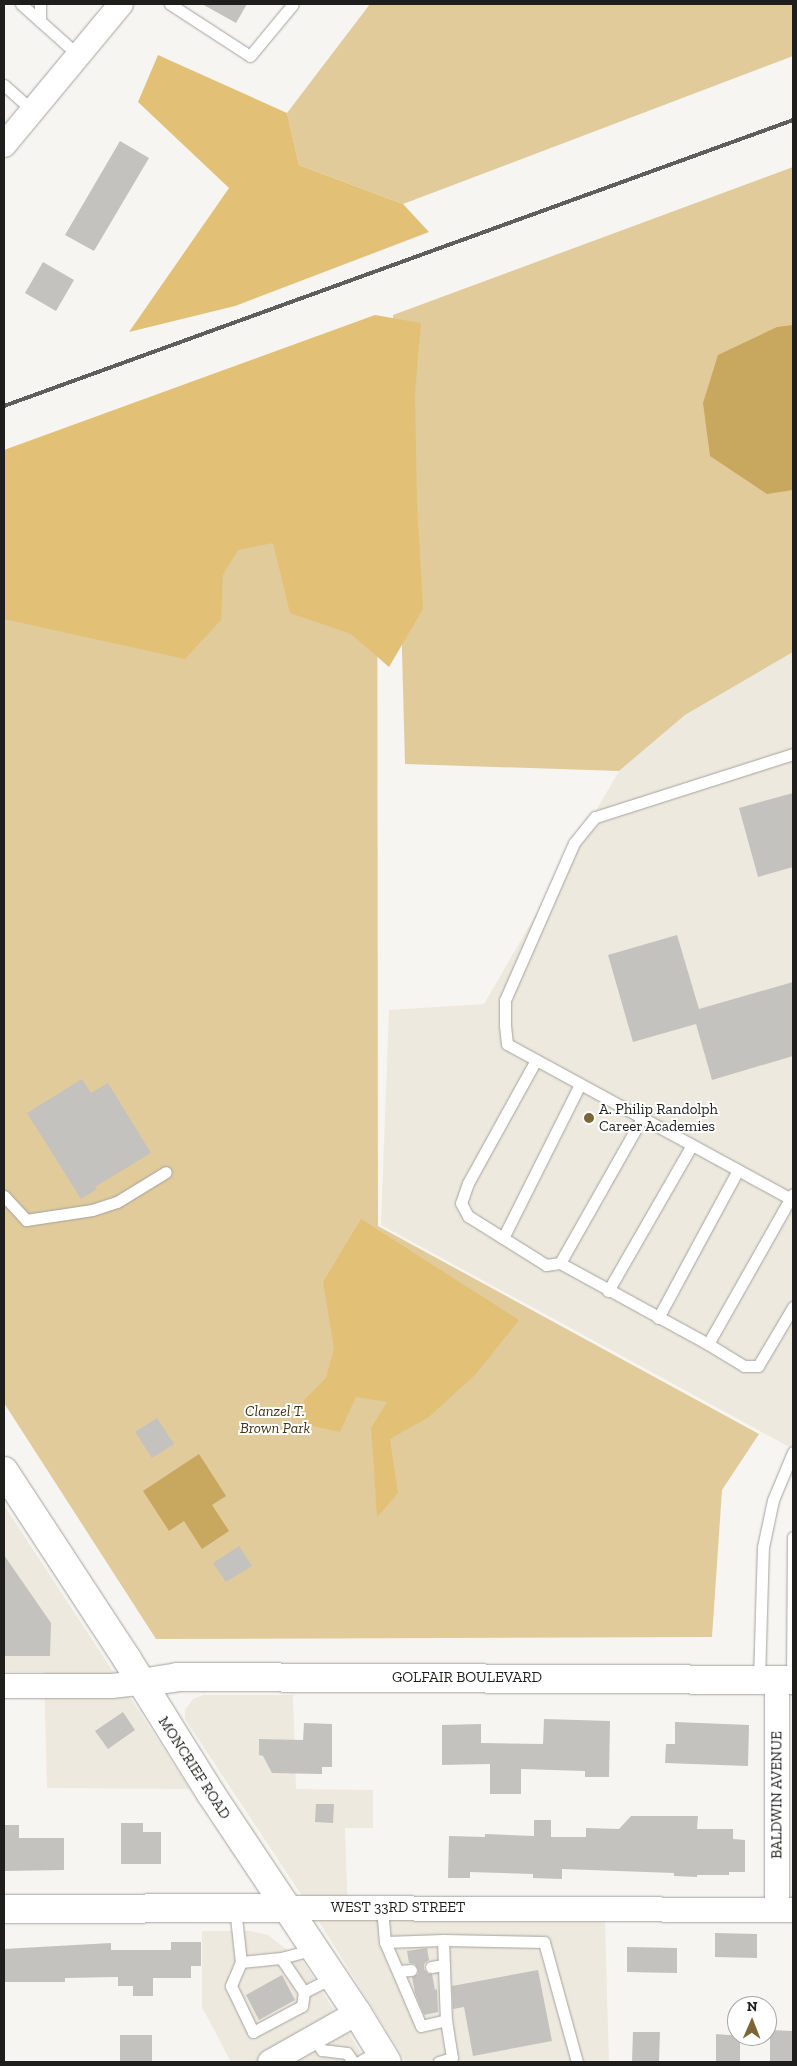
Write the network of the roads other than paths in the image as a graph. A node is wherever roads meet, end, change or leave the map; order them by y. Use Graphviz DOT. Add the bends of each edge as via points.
graph roads {
  1 [pos="21,4"];
  2 [pos="40,4"];
  3 [pos="121,4"];
  4 [pos="170,4"];
  5 [pos="292,4"];
  6 [pos="40,21"];
  7 [pos="78,55"];
  8 [pos="4,84"];
  9 [pos="32,110"];
  10 [pos="4,145"];
  11 [pos="793,754"];
  12 [pos="536,1060"];
  13 [pos="580,1084"];
  14 [pos="642,1118"];
  15 [pos="692,1145"];
  16 [pos="738,1170"];
  17 [pos="166,1172"];
  18 [pos="4,1196"];
  19 [pos="792,1198"];
  20 [pos="503,1238"];
  21 [pos="560,1263"];
  22 [pos="608,1291"];
  23 [pos="793,1307"];
  24 [pos="658,1318"];
  25 [pos="708,1344"];
  26 [pos="793,1452"];
  27 [pos="4,1471"];
  28 [pos="793,1537"];
  29 [pos="780,1680"];
  30 [pos="141,1683"];
  31 [pos="4,1686"];
  32 [pos="235,1908"];
  33 [pos="287,1908"];
  34 [pos="382,1908"];
  35 [pos="4,1909"];
  36 [pos="785,1910"];
  37 [pos="443,1940"];
  38 [pos="385,1942"];
  39 [pos="315,1949"];
  40 [pos="281,1958"];
  41 [pos="241,1962"];
  42 [pos="444,1965"];
  43 [pos="431,1967"];
  44 [pos="410,1970"];
  45 [pos="398,1971"];
  46 [pos="333,1977"];
  47 [pos="304,1992"];
  48 [pos="358,2013"];
  49 [pos="446,2020"];
  50 [pos="314,2039"];
  51 [pos="376,2058"];
  52 [pos="454,2060"];
  53 [pos="270,2062"];
  54 [pos="353,2062"];
  55 [pos="439,2062"];
  56 [pos="577,2062"];
  1 -- 6 [label="lane"];
  2 -- 6 [label="lane"];
  3 -- 7 [label="street"];
  4 -- 5 [label="lane" via="250,56"];
  6 -- 7 [label="lane"];
  7 -- 9 [label="street"];
  8 -- 9 [label="lane"];
  9 -- 10 [label="street"];
  11 -- 12 [label="lane" via="595,817 574,843 505,1000 507,1044"];
  12 -- 13 [label="lane"];
  12 -- 20 [label="lane" via="460,1203 468,1216"];
  13 -- 14 [label="lane"];
  13 -- 20 [label="lane"];
  14 -- 15 [label="lane"];
  14 -- 21 [label="lane"];
  15 -- 16 [label="lane"];
  15 -- 22 [label="lane"];
  16 -- 19 [label="lane"];
  16 -- 24 [label="lane"];
  17 -- 18 [label="lane" via="117,1202 26,1220"];
  19 -- 25 [label="lane"];
  20 -- 21 [label="lane" via="546,1265"];
  21 -- 22 [label="lane"];
  22 -- 24 [label="lane"];
  23 -- 25 [label="lane" via="758,1366 744,1366"];
  24 -- 25 [label="lane"];
  26 -- 29 [label="lane" via="773,1500 763,1547"];
  27 -- 30 [label="main road, MONCRIEF ROAD"];
  28 -- 29 [label="lane"];
  29 -- 30 [label="main road, GOLFAIR BOULEVARD" via="177,1676"];
  29 -- 36 [label="street, BALDWIN AVENUE"];
  30 -- 31 [label="street"];
  30 -- 33 [label="main road, MONCRIEF ROAD"];
  32 -- 33 [label="main road, WEST 33RD STREET"];
  32 -- 35 [label="main road, WEST 33RD STREET"];
  32 -- 41 [label="lane"];
  33 -- 34 [label="street, WEST 33RD STREET"];
  33 -- 39 [label="main road, MONCRIEF ROAD"];
  34 -- 36 [label="street, WEST 33RD STREET"];
  34 -- 38 [label="lane"];
  37 -- 38 [label="lane"];
  37 -- 42 [label="lane"];
  37 -- 56 [label="lane" via="544,1942"];
  38 -- 45 [label="lane"];
  39 -- 40 [label="lane"];
  39 -- 46 [label="main road, MONCRIEF ROAD"];
  40 -- 41 [label="lane"];
  40 -- 47 [label="lane"];
  41 -- 47 [label="lane" via="231,1986 253,2032 302,2006"];
  42 -- 43 [label="lane"];
  42 -- 49 [label="lane" via="440,1991"];
  44 -- 45 [label="lane"];
  45 -- 49 [label="lane" via="412,1995 420,2026"];
  46 -- 47 [label="lane"];
  46 -- 48 [label="main road, MONCRIEF ROAD"];
  48 -- 50 [label="street"];
  48 -- 51 [label="main road, MONCRIEF ROAD"];
  49 -- 52 [label="lane"];
  50 -- 53 [label="street"];
  50 -- 54 [label="lane" via="322,2050 347,2053"];
  52 -- 55 [label="lane"];
}
